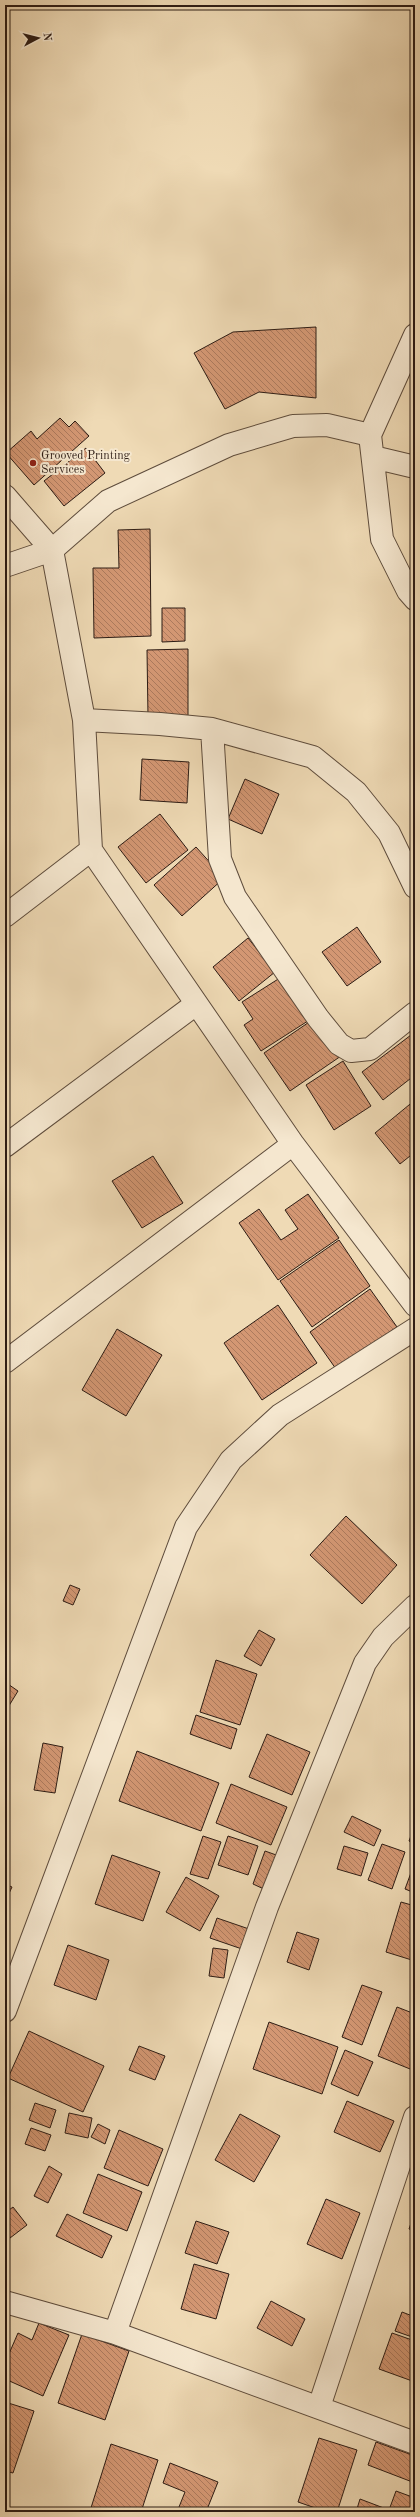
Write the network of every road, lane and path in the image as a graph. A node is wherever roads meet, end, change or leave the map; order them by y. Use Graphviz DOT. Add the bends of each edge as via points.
graph roads {
  1 [pos="415,335"];
  2 [pos="370,435"];
  3 [pos="373,456"];
  4 [pos="415,467"];
  5 [pos="5,496"];
  6 [pos="52,550"];
  7 [pos="5,566"];
  8 [pos="415,600"];
  9 [pos="84,720"];
  10 [pos="212,729"];
  11 [pos="92,850"];
  12 [pos="415,887"];
  13 [pos="5,916"];
  14 [pos="196,1004"];
  15 [pos="415,1013"];
  16 [pos="293,1144"];
  17 [pos="5,1146"];
  18 [pos="415,1305"];
  19 [pos="415,1329"];
  20 [pos="5,1362"];
  21 [pos="415,1606"];
  22 [pos="5,2011"];
  23 [pos="415,2117"];
  24 [pos="5,2302"];
  25 [pos="114,2333"];
  26 [pos="319,2407"];
  27 [pos="415,2443"];
  1 -- 2 [label="street"];
  2 -- 3 [label="street"];
  2 -- 6 [label="street" via="326,425 293,426 229,445 108,501"];
  3 -- 4 [label="street"];
  3 -- 8 [label="street" via="382,539"];
  5 -- 6 [label="street"];
  6 -- 7 [label="street"];
  6 -- 9 [label="street"];
  9 -- 10 [label="street"];
  9 -- 11 [label="street"];
  10 -- 12 [label="street" via="313,757 356,792 389,834"];
  10 -- 15 [label="street" via="220,859 235,897 318,1018 339,1044 351,1051 370,1049"];
  11 -- 13 [label="street"];
  11 -- 14 [label="street"];
  14 -- 16 [label="street"];
  14 -- 17 [label="street"];
  16 -- 18 [label="street"];
  16 -- 20 [label="street"];
  19 -- 22 [label="street" via="280,1415 231,1460 186,1527"];
  21 -- 25 [label="street" via="383,1637 365,1663 267,1907"];
  23 -- 26 [label="street"];
  24 -- 25 [label="street"];
  25 -- 26 [label="street"];
  26 -- 27 [label="street"];
}
